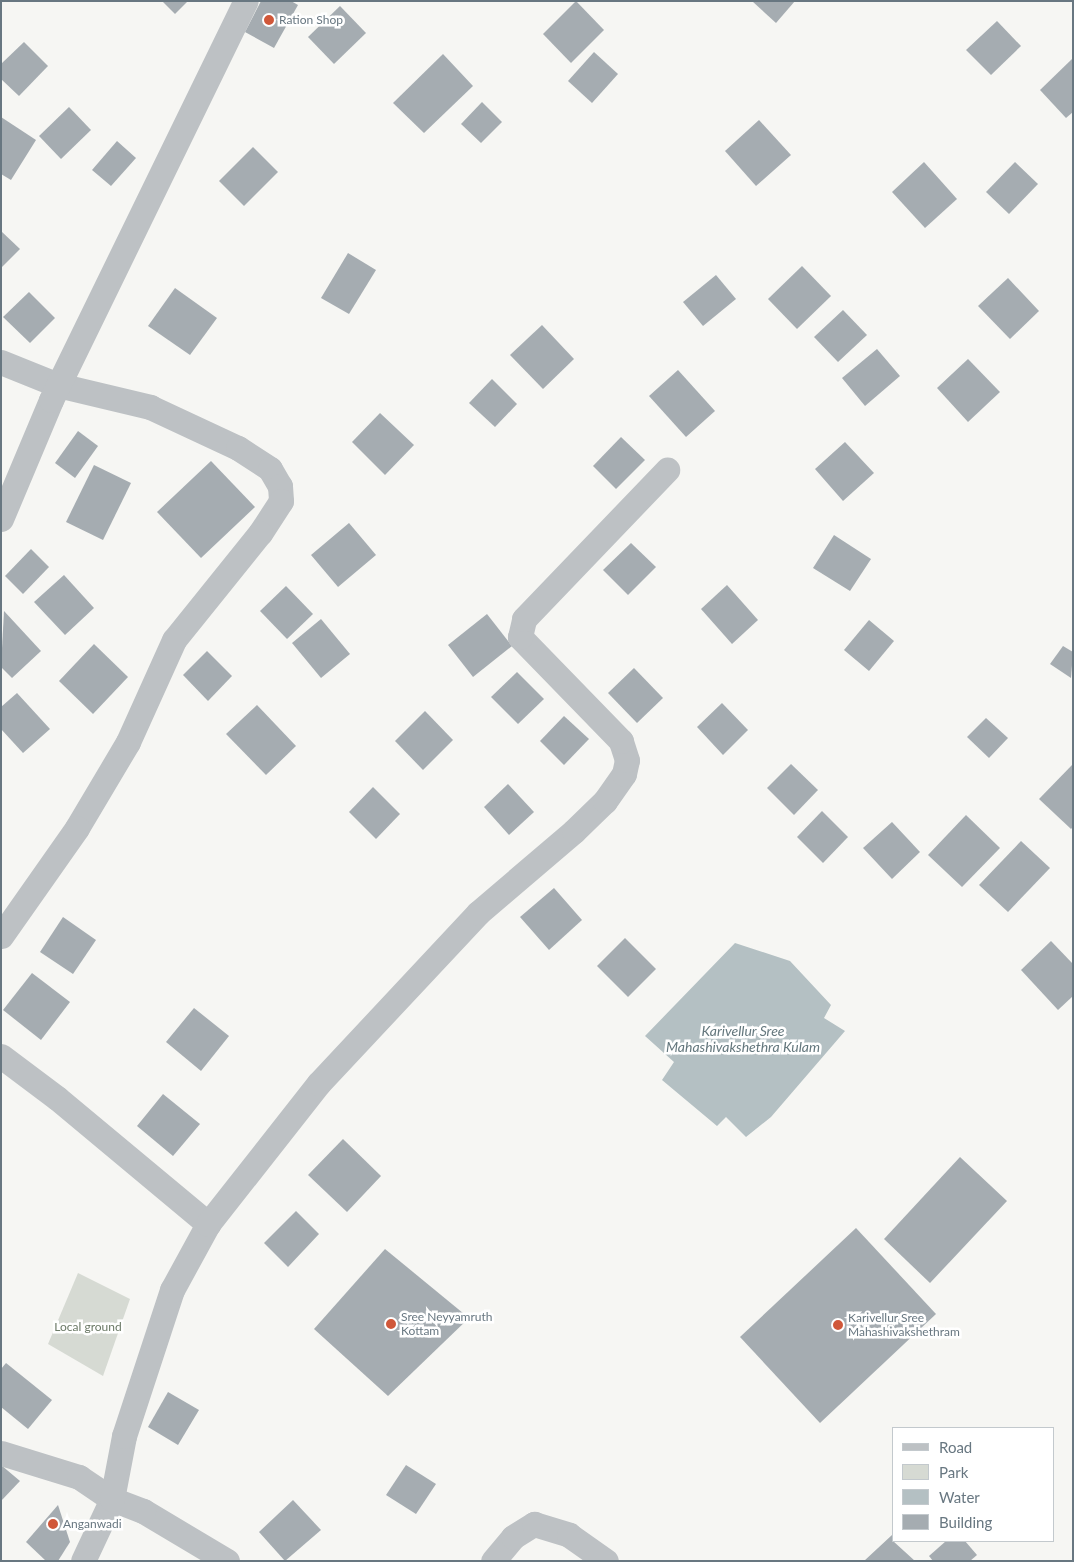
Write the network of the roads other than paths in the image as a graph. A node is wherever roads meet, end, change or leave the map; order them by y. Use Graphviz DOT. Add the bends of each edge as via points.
graph roads {
  1 [pos="246,1"];
  2 [pos="1,362"];
  3 [pos="58,385"];
  4 [pos="667,470"];
  5 [pos="1,519"];
  6 [pos="1,936"];
  7 [pos="1,1056"];
  8 [pos="208,1224"];
  9 [pos="1,1453"];
  10 [pos="112,1499"];
  11 [pos="83,1561"];
  12 [pos="227,1561"];
  13 [pos="493,1561"];
  14 [pos="606,1561"];
  1 -- 3 [label="street"];
  2 -- 3 [label="street"];
  3 -- 5 [label="street"];
  3 -- 6 [label="street" via="150,407 238,448 270,469 280,486 281,501 260,533 174,640 128,742 77,828"];
  4 -- 8 [label="street" via="524,619 520,637 621,741 627,760 624,774 605,801 574,831 478,913 319,1083"];
  7 -- 8 [label="street" via="57,1098"];
  8 -- 10 [label="street" via="172,1290 124,1436"];
  9 -- 10 [label="street" via="79,1477"];
  10 -- 11 [label="street"];
  10 -- 12 [label="street" via="143,1511"];
  13 -- 14 [label="street" via="513,1537 534,1524 568,1535"];
}
